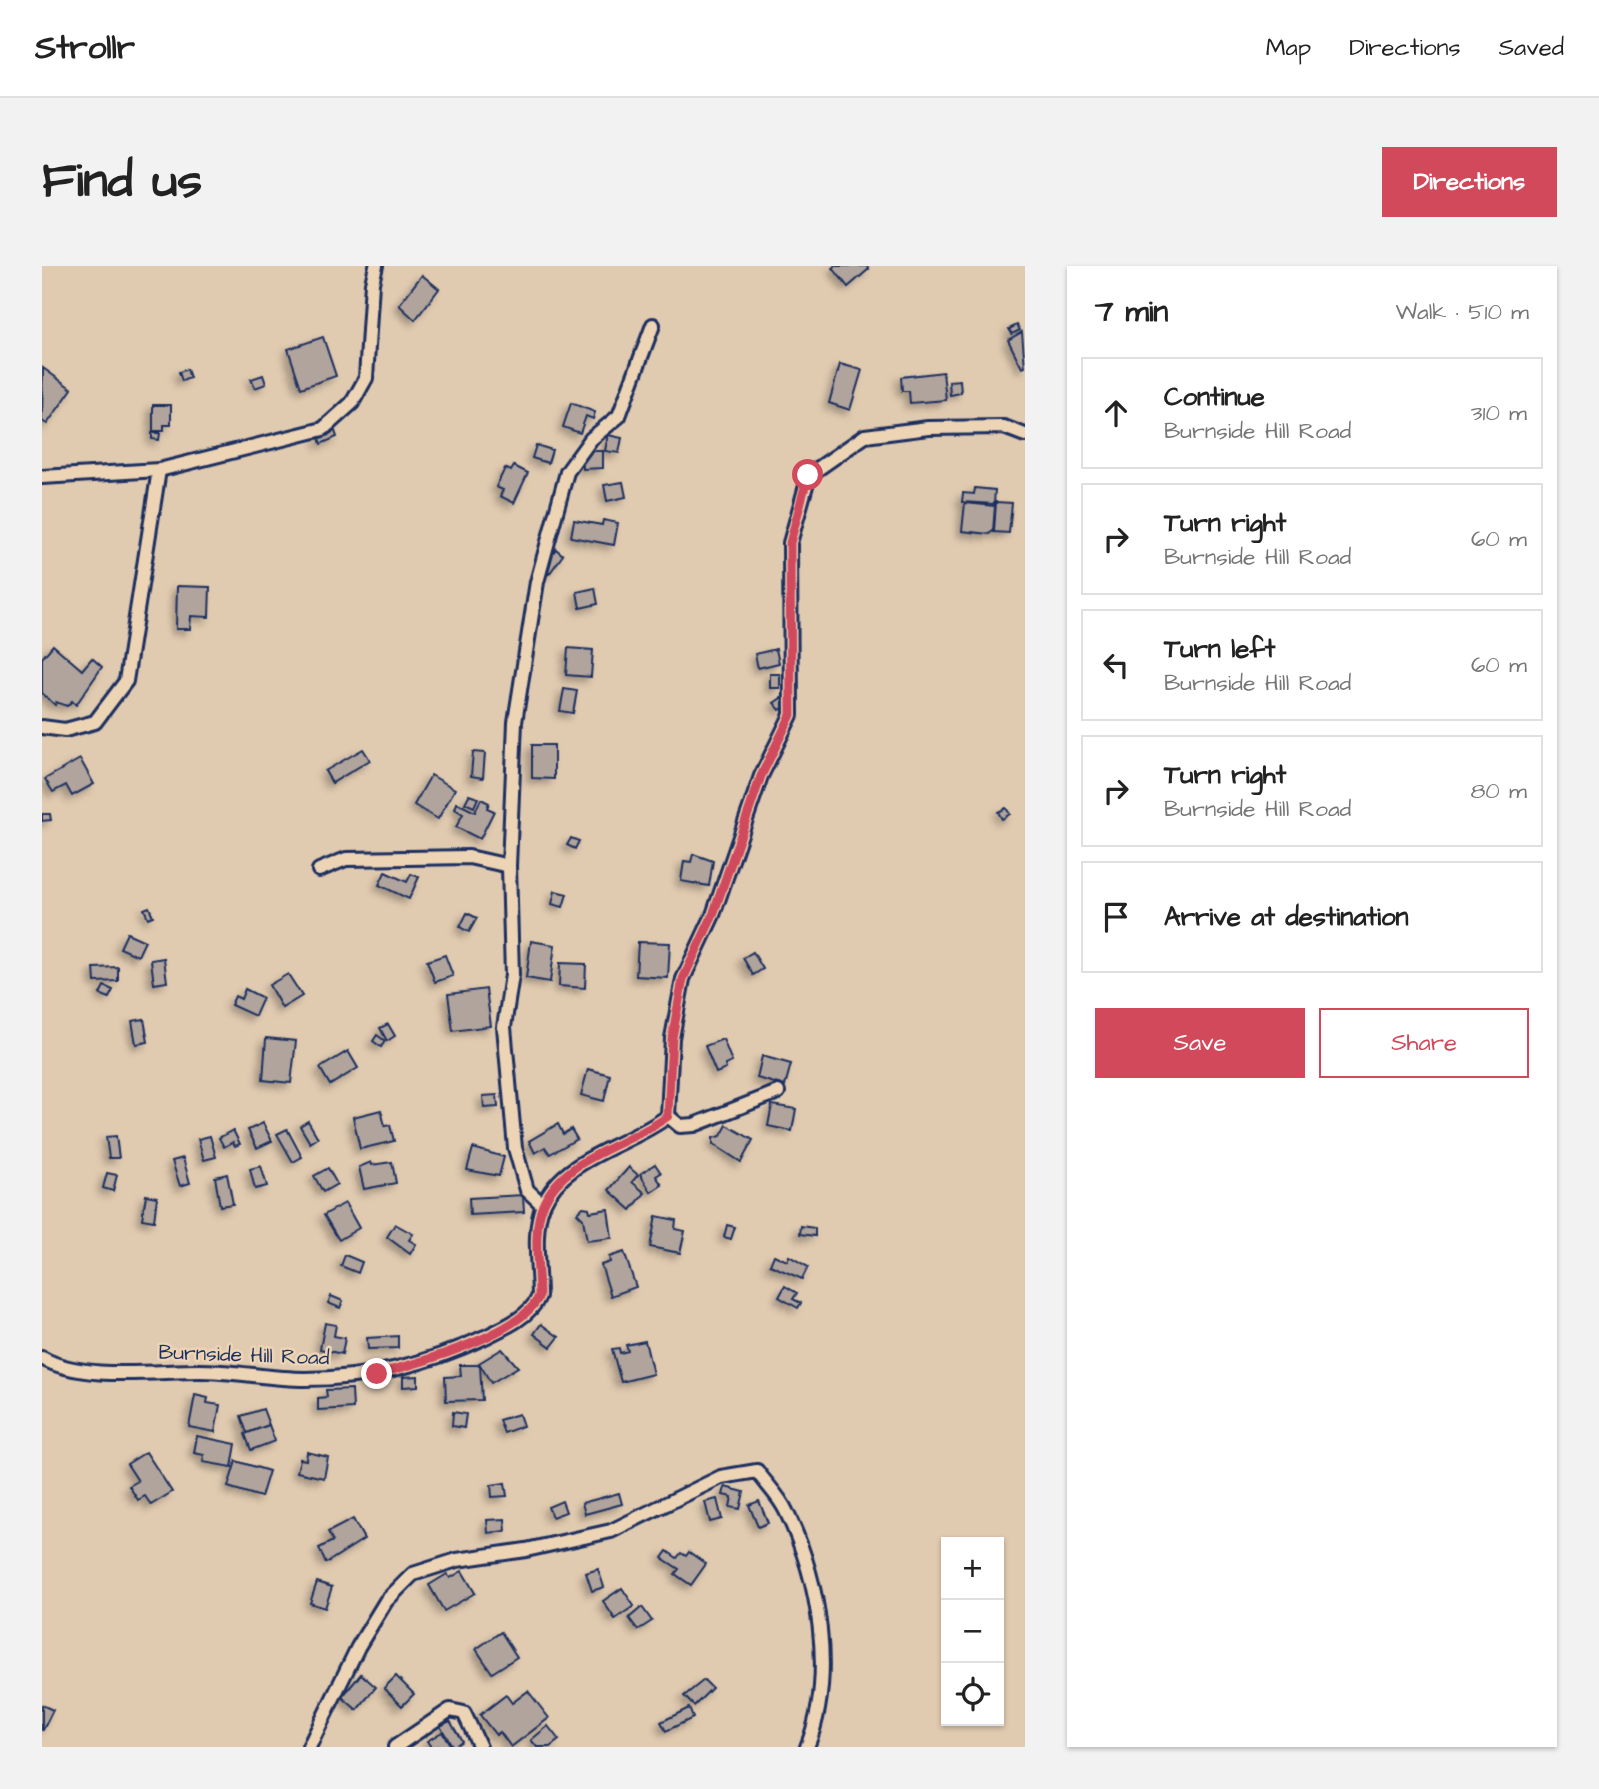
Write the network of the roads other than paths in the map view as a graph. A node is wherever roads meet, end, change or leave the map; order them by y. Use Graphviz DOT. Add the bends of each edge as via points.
graph roads {
  1 [pos="376,266"];
  2 [pos="653,325"];
  3 [pos="1025,435"];
  4 [pos="159,470"];
  5 [pos="42,477"];
  6 [pos="42,727"];
  7 [pos="509,866"];
  8 [pos="319,870"];
  9 [pos="778,1092"];
  10 [pos="668,1116"];
  11 [pos="543,1205"];
  12 [pos="42,1358"];
  13 [pos="309,1747"];
  14 [pos="395,1747"];
  15 [pos="480,1747"];
  16 [pos="807,1747"];
  1 -- 4 [label="street" via="366,378 352,403 323,429"];
  2 -- 7 [label="street" via="619,416 591,439 567,472 537,582 515,722"];
  3 -- 10 [label="street" via="1004,427 928,428 865,436 808,475 790,543 791,715 761,776 713,915 683,979 672,1038"];
  4 -- 5 [label="street"];
  4 -- 6 [label="street" via="126,681 95,722 65,730"];
  7 -- 8 [label="street" via="469,857 346,859"];
  7 -- 11 [label="street" via="512,975 504,1027 515,1148 527,1190"];
  9 -- 10 [label="street" via="694,1125 680,1126"];
  10 -- 11 [label="street, Burnside Hill Road" via="562,1178"];
  11 -- 12 [label="street, Burnside Hill Road" via="536,1304 496,1332 407,1366 377,1374 304,1379 237,1371 71,1370"];
  13 -- 16 [label="street" via="358,1647 386,1601 413,1574 457,1560 611,1531 721,1477 757,1471 784,1508 806,1558 816,1609 817,1722"];
  14 -- 15 [label="street" via="450,1710 464,1713"];
}
